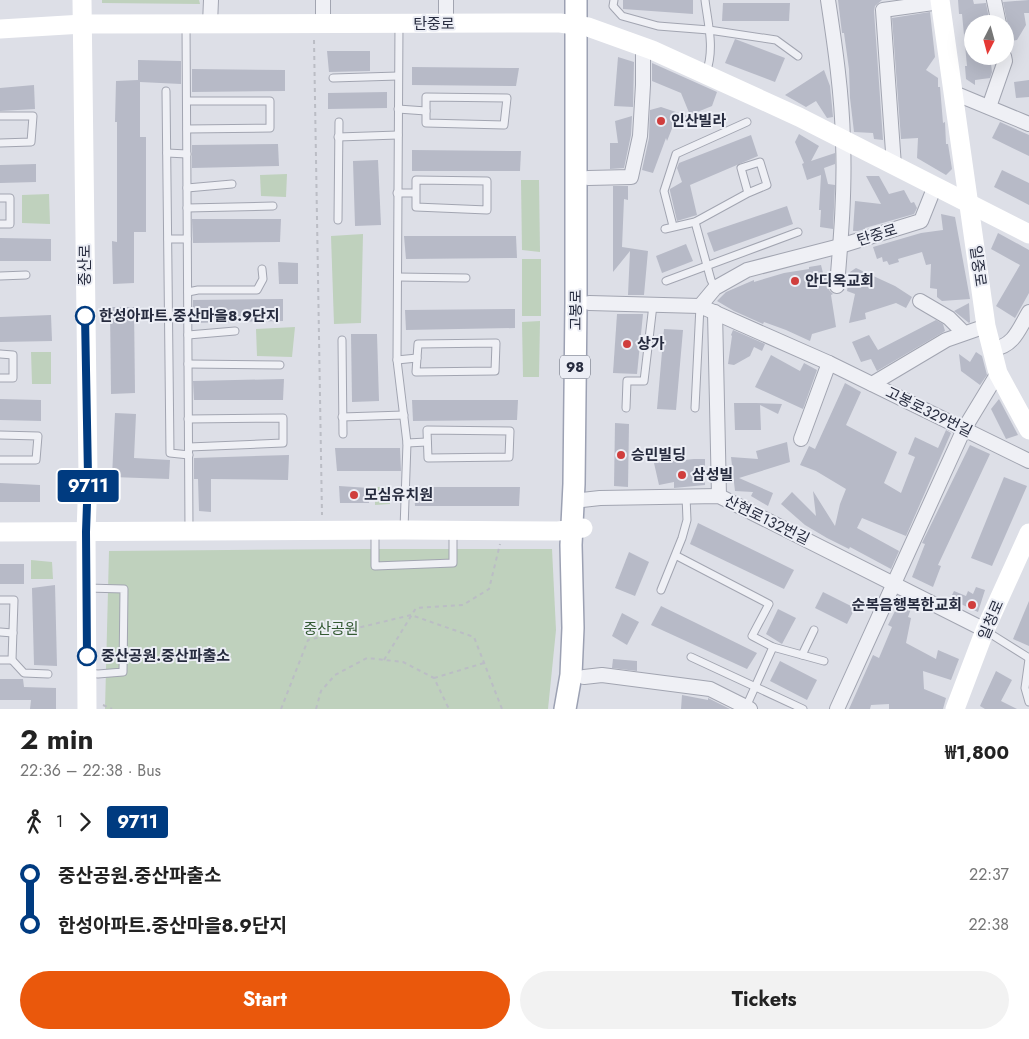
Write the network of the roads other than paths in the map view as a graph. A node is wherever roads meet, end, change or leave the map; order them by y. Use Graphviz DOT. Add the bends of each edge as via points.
graph roads {
  1 [pos="82,0"];
  2 [pos="211,0"];
  3 [pos="324,0"];
  4 [pos="446,0"];
  5 [pos="576,0"];
  6 [pos="590,0"];
  7 [pos="614,0"];
  8 [pos="705,0"];
  9 [pos="828,0"];
  10 [pos="994,0"];
  11 [pos="940,1"];
  12 [pos="996,15"];
  13 [pos="83,24"];
  14 [pos="186,24"];
  15 [pos="210,24"];
  16 [pos="399,24"];
  17 [pos="446,24"];
  18 [pos="583,26"];
  19 [pos="0,29"];
  20 [pos="709,30"];
  21 [pos="318,32"];
  22 [pos="643,46"];
  23 [pos="798,56"];
  24 [pos="1004,65"];
  25 [pos="705,75"];
  26 [pos="398,76"];
  27 [pos="333,78"];
  28 [pos="166,91"];
  29 [pos="954,93"];
  30 [pos="187,101"];
  31 [pos="989,107"];
  32 [pos="398,109"];
  33 [pos="426,111"];
  34 [pos="0,116"];
  35 [pos="339,122"];
  36 [pos="747,122"];
  37 [pos="1029,124"];
  38 [pos="187,129"];
  39 [pos="398,135"];
  40 [pos="338,137"];
  41 [pos="843,140"];
  42 [pos="0,142"];
  43 [pos="167,153"];
  44 [pos="187,154"];
  45 [pos="894,166"];
  46 [pos="588,178"];
  47 [pos="232,184"];
  48 [pos="934,186"];
  49 [pos="187,188"];
  50 [pos="397,193"];
  51 [pos="415,193"];
  52 [pos="748,193"];
  53 [pos="0,198"];
  54 [pos="969,203"];
  55 [pos="273,206"];
  56 [pos="187,208"];
  57 [pos="338,220"];
  58 [pos="695,222"];
  59 [pos="0,224"];
  60 [pos="673,226"];
  61 [pos="665,229"];
  62 [pos="798,232"];
  63 [pos="1029,234"];
  64 [pos="168,239"];
  65 [pos="187,239"];
  66 [pos="840,246"];
  67 [pos="707,264"];
  68 [pos="262,269"];
  69 [pos="26,275"];
  70 [pos="0,276"];
  71 [pos="398,277"];
  72 [pos="466,278"];
  73 [pos="666,280"];
  74 [pos="837,286"];
  75 [pos="716,288"];
  76 [pos="188,292"];
  77 [pos="920,301"];
  78 [pos="589,303"];
  79 [pos="653,305"];
  80 [pos="700,306"];
  81 [pos="715,312"];
  82 [pos="1029,312"];
  83 [pos="986,326"];
  84 [pos="235,331"];
  85 [pos="964,333"];
  86 [pos="188,335"];
  87 [pos="342,340"];
  88 [pos="992,349"];
  89 [pos="0,354"];
  90 [pos="417,358"];
  91 [pos="397,360"];
  92 [pos="829,363"];
  93 [pos="188,364"];
  94 [pos="280,365"];
  95 [pos="998,373"];
  96 [pos="0,378"];
  97 [pos="872,384"];
  98 [pos="626,408"];
  99 [pos="695,408"];
  100 [pos="404,415"];
  101 [pos="342,417"];
  102 [pos="188,418"];
  103 [pos="964,429"];
  104 [pos="1029,430"];
  105 [pos="343,434"];
  106 [pos="0,435"];
  107 [pos="801,439"];
  108 [pos="407,442"];
  109 [pos="427,442"];
  110 [pos="189,451"];
  111 [pos="0,460"];
  112 [pos="1029,461"];
  113 [pos="686,496"];
  114 [pos="719,496"];
  115 [pos="578,500"];
  116 [pos="577,528"];
  117 [pos="375,530"];
  118 [pos="404,530"];
  119 [pos="453,530"];
  120 [pos="189,531"];
  121 [pos="0,532"];
  122 [pos="86,532"];
  123 [pos="1029,532"];
  124 [pos="676,556"];
  125 [pos="893,583"];
  126 [pos="87,588"];
  127 [pos="662,590"];
  128 [pos="0,600"];
  129 [pos="814,630"];
  130 [pos="985,630"];
  131 [pos="0,632"];
  132 [pos="13,633"];
  133 [pos="773,647"];
  134 [pos="802,655"];
  135 [pos="692,657"];
  136 [pos="1029,659"];
  137 [pos="0,660"];
  138 [pos="12,660"];
  139 [pos="824,661"];
  140 [pos="87,673"];
  141 [pos="48,674"];
  142 [pos="584,677"];
  143 [pos="755,686"];
  144 [pos="1029,702"];
  145 [pos="92,706"];
  146 [pos="748,708"];
  147 [pos="565,709"];
  148 [pos="578,709"];
  149 [pos="803,709"];
  150 [pos="837,709"];
  151 [pos="955,709"];
  1 -- 13 [label="main road, 중산로"];
  2 -- 15 [label="street"];
  3 -- 21 [label="street"];
  4 -- 17 [label="street"];
  5 -- 18 [label="main road, 고봉로 / 98"];
  6 -- 18 [label="main road, 고봉로 / 98"];
  7 -- 20 [label="lane" via="613,6 622,16 658,26"];
  8 -- 20 [label="lane"];
  9 -- 41 [label="street, 탄중로"];
  10 -- 12 [label="street"];
  11 -- 29 [label="main road, 일중로"];
  11 -- 45 [label="street" via="883,10"];
  13 -- 14 [label="main road, 탄중로"];
  13 -- 19 [label="main road, 탄중로"];
  13 -- 122 [label="main road, 중산로"];
  14 -- 15 [label="main road, 탄중로"];
  14 -- 30 [label="lane"];
  15 -- 21 [label="main road, 탄중로"];
  16 -- 17 [label="main road, 탄중로"];
  16 -- 21 [label="main road, 탄중로"];
  16 -- 26 [label="lane"];
  17 -- 18 [label="main road, 탄중로" via="560,23"];
  18 -- 22 [label="main road, 탄중로"];
  18 -- 46 [label="main road, 고봉로 / 98"];
  18 -- 115 [label="main road, 고봉로 / 98" via="576,303"];
  20 -- 23 [label="lane" via="776,40"];
  20 -- 25 [label="lane" via="711,48"];
  22 -- 25 [label="main road, 탄중로"];
  22 -- 46 [label="street" via="640,136 631,177"];
  24 -- 31 [label="street"];
  25 -- 41 [label="main road, 탄중로"];
  26 -- 27 [label="lane"];
  26 -- 32 [label="lane"];
  28 -- 43 [label="lane"];
  29 -- 31 [label="street"];
  29 -- 54 [label="main road, 일중로"];
  30 -- 38 [label="lane"];
  30 -- 38 [label="lane" via="270,101 270,128"];
  31 -- 37 [label="street"];
  32 -- 33 [label="lane"];
  32 -- 39 [label="lane"];
  33 -- 33 [label="lane" via="426,97 507,98 504,125 426,123"];
  34 -- 42 [label="lane" via="33,116 31,142"];
  35 -- 40 [label="lane"];
  36 -- 60 [label="lane" via="676,154 664,191"];
  38 -- 44 [label="lane"];
  39 -- 40 [label="lane"];
  39 -- 50 [label="lane"];
  40 -- 57 [label="lane"];
  41 -- 45 [label="main road, 탄중로"];
  41 -- 66 [label="street, 탄중로"];
  43 -- 44 [label="lane"];
  43 -- 64 [label="lane"];
  44 -- 49 [label="lane"];
  45 -- 48 [label="main road, 탄중로"];
  46 -- 78 [label="main road, 고봉로 / 98"];
  47 -- 49 [label="lane"];
  48 -- 54 [label="main road, 탄중로"];
  48 -- 66 [label="street, 탄중로" via="921,221"];
  49 -- 56 [label="lane"];
  50 -- 51 [label="lane"];
  50 -- 71 [label="lane"];
  51 -- 51 [label="lane" via="416,180 487,180 487,210 416,208"];
  52 -- 52 [label="lane" via="768,185 760,162 741,168"];
  52 -- 58 [label="lane"];
  53 -- 59 [label="lane" via="10,198 10,224"];
  54 -- 63 [label="main road, 탄중로"];
  54 -- 83 [label="main road, 일중로"];
  55 -- 56 [label="lane"];
  56 -- 65 [label="lane"];
  58 -- 60 [label="lane"];
  58 -- 67 [label="lane"];
  60 -- 61 [label="lane"];
  62 -- 67 [label="lane"];
  64 -- 65 [label="lane"];
  64 -- 110 [label="lane" via="170,453"];
  65 -- 76 [label="lane"];
  66 -- 74 [label="street"];
  66 -- 75 [label="street" via="747,270"];
  67 -- 73 [label="lane"];
  67 -- 75 [label="lane"];
  68 -- 76 [label="lane" via="263,279 257,290"];
  69 -- 70 [label="lane"];
  71 -- 72 [label="lane"];
  71 -- 91 [label="lane"];
  75 -- 80 [label="street"];
  76 -- 86 [label="lane"];
  77 -- 85 [label="street" via="949,318"];
  78 -- 79 [label="street, 고봉로329번길"];
  78 -- 115 [label="main road, 고봉로 / 98"];
  79 -- 80 [label="street, 고봉로329번길"];
  79 -- 98 [label="lane" via="644,381 627,381"];
  80 -- 81 [label="street, 고봉로329번길"];
  80 -- 99 [label="lane"];
  81 -- 92 [label="street, 고봉로329번길"];
  81 -- 114 [label="street"];
  82 -- 88 [label="street" via="1011,342"];
  83 -- 85 [label="street"];
  83 -- 88 [label="main road, 일중로"];
  84 -- 86 [label="lane"];
  85 -- 97 [label="street" via="946,340"];
  86 -- 93 [label="lane"];
  87 -- 101 [label="lane"];
  88 -- 95 [label="main road, 일중로"];
  89 -- 96 [label="lane" via="13,355 13,378"];
  90 -- 90 [label="lane" via="418,344 496,343 495,371 416,372"];
  90 -- 91 [label="lane"];
  91 -- 100 [label="lane"];
  92 -- 97 [label="street, 고봉로329번길"];
  92 -- 107 [label="street"];
  93 -- 94 [label="lane"];
  93 -- 102 [label="lane"];
  95 -- 103 [label="street"];
  95 -- 104 [label="main road, 일중로"];
  97 -- 103 [label="street, 고봉로329번길"];
  100 -- 101 [label="lane"];
  100 -- 108 [label="lane"];
  101 -- 105 [label="lane"];
  102 -- 110 [label="lane"];
  102 -- 110 [label="lane" via="283,418 284,443"];
  103 -- 112 [label="street, 고봉로329번길"];
  103 -- 125 [label="street"];
  106 -- 111 [label="lane" via="38,436 36,460"];
  108 -- 109 [label="lane"];
  108 -- 118 [label="lane"];
  109 -- 109 [label="lane" via="427,430 510,431 509,457 428,458"];
  110 -- 120 [label="lane"];
  113 -- 114 [label="street, 산현로132번길"];
  113 -- 115 [label="street, 산현로132번길"];
  113 -- 124 [label="lane" via="687,520"];
  114 -- 125 [label="street, 산현로132번길"];
  115 -- 116 [label="main road, 고봉로 / 98"];
  116 -- 119 [label="main road" via="558,531"];
  116 -- 142 [label="main road, 고봉로 / 98"];
  116 -- 147 [label="main road, 고봉로 / 98" via="571,675"];
  117 -- 118 [label="main road"];
  117 -- 119 [label="lane" via="375,566 454,563"];
  117 -- 120 [label="main road"];
  118 -- 119 [label="main road"];
  120 -- 122 [label="main road"];
  121 -- 122 [label="main road"];
  122 -- 126 [label="main road, 중산로"];
  123 -- 130 [label="main road, 일청로"];
  124 -- 127 [label="lane"];
  124 -- 133 [label="lane" via="769,604 752,636"];
  125 -- 130 [label="street, 산현로132번길"];
  125 -- 150 [label="street"];
  126 -- 140 [label="main road, 중산로"];
  126 -- 140 [label="lane" via="124,589 123,672"];
  128 -- 132 [label="lane" via="14,600"];
  129 -- 134 [label="lane"];
  130 -- 136 [label="lane"];
  130 -- 151 [label="main road, 일청로"];
  131 -- 132 [label="lane"];
  132 -- 138 [label="lane"];
  133 -- 134 [label="lane"];
  133 -- 143 [label="lane"];
  134 -- 139 [label="lane"];
  135 -- 143 [label="lane"];
  136 -- 144 [label="lane" via="1026,688"];
  137 -- 138 [label="lane"];
  138 -- 141 [label="lane" via="24,673"];
  140 -- 145 [label="main road, 중산로"];
  142 -- 146 [label="street" via="602,675 710,688"];
  142 -- 148 [label="main road, 고봉로 / 98"];
  143 -- 146 [label="lane"];
  143 -- 149 [label="lane"];
}
